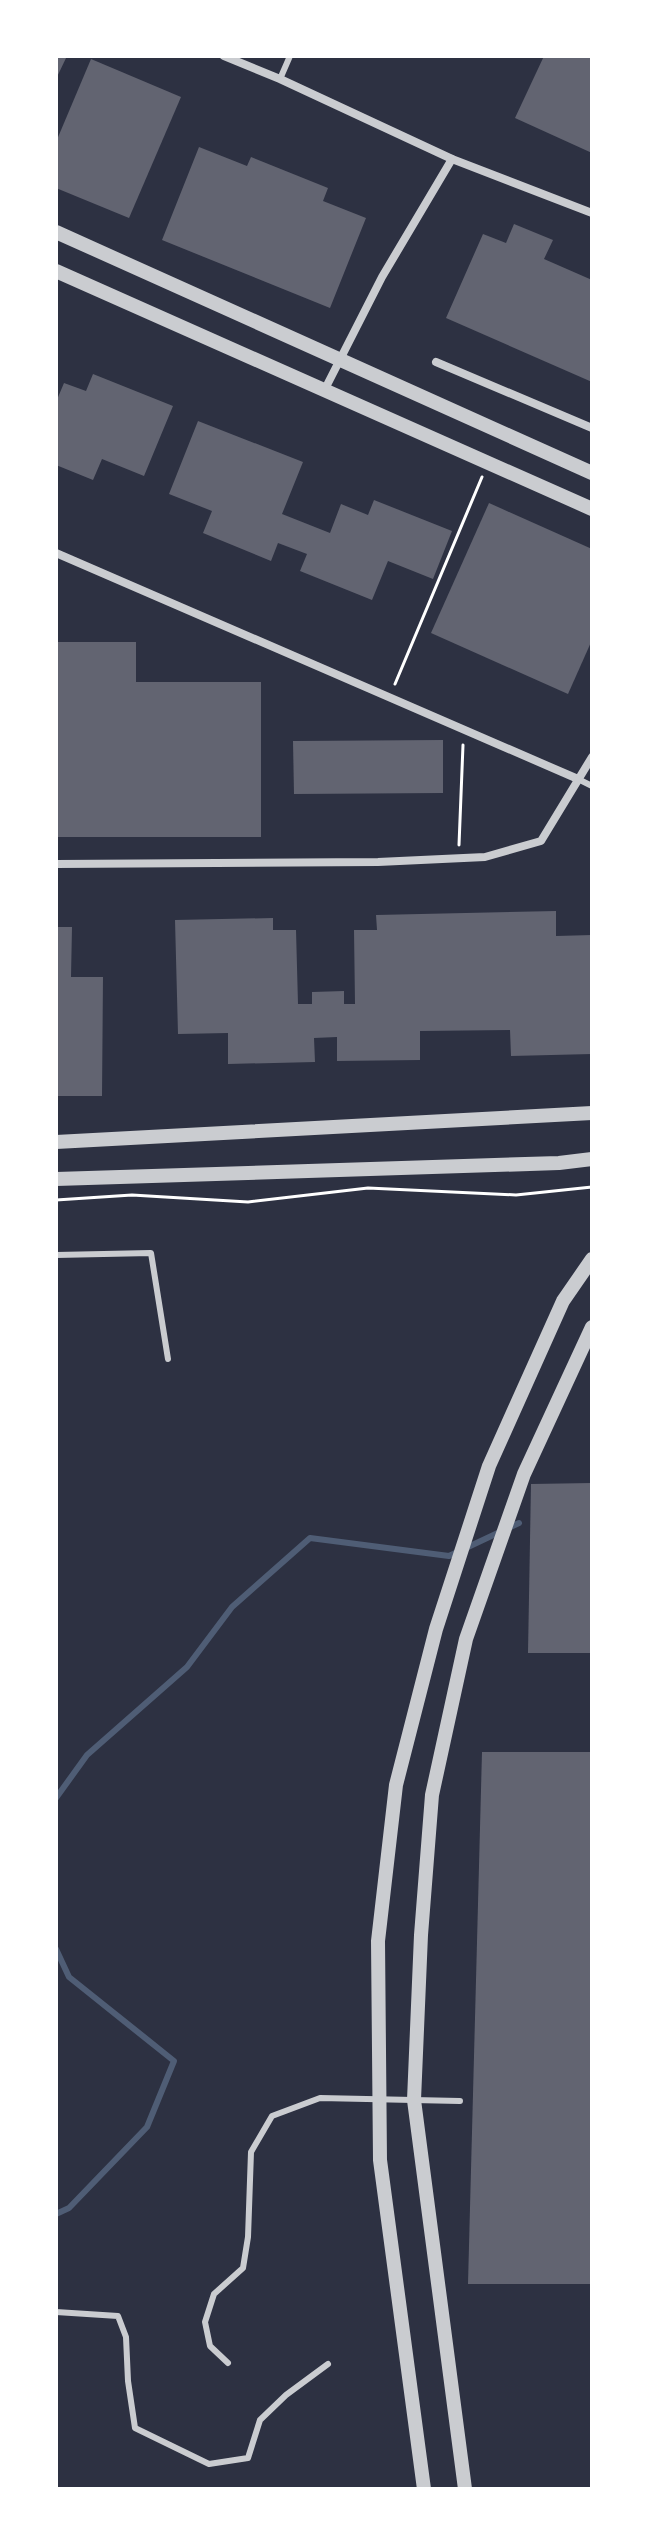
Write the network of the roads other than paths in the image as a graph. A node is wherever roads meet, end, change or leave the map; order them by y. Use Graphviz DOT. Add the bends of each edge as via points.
graph roads {
  1 [pos="224,56"];
  2 [pos="290,56"];
  3 [pos="280,79"];
  4 [pos="452,159"];
  5 [pos="592,213"];
  6 [pos="56,232"];
  7 [pos="56,271"];
  8 [pos="342,361"];
  9 [pos="436,362"];
  10 [pos="325,389"];
  11 [pos="592,428"];
  12 [pos="592,473"];
  13 [pos="592,509"];
  14 [pos="56,553"];
  15 [pos="592,757"];
  16 [pos="578,779"];
  17 [pos="592,786"];
  18 [pos="56,864"];
  19 [pos="592,1113"];
  20 [pos="56,1142"];
  21 [pos="592,1159"];
  22 [pos="56,1179"];
  23 [pos="56,1255"];
  24 [pos="592,1259"];
  25 [pos="592,1327"];
  26 [pos="168,1359"];
  27 [pos="378,2097"];
  28 [pos="414,2100"];
  29 [pos="460,2101"];
  30 [pos="56,2312"];
  31 [pos="228,2363"];
  32 [pos="328,2364"];
  33 [pos="424,2489"];
  34 [pos="465,2489"];
  1 -- 3 [label="street"];
  2 -- 3 [label="lane"];
  3 -- 4 [label="street"];
  4 -- 5 [label="street"];
  4 -- 8 [label="street" via="382,277"];
  6 -- 8 [label="street"];
  7 -- 10 [label="street"];
  8 -- 10 [label="street"];
  8 -- 12 [label="street"];
  9 -- 11 [label="street"];
  10 -- 13 [label="street"];
  14 -- 16 [label="street"];
  15 -- 16 [label="street"];
  16 -- 17 [label="lane"];
  16 -- 18 [label="street" via="541,841 485,857"];
  19 -- 20 [label="street"];
  21 -- 22 [label="street"];
  23 -- 26 [label="lane" via="151,1253"];
  24 -- 27 [label="street" via="563,1301 489,1466 436,1629 396,1785 378,1941"];
  25 -- 28 [label="street" via="524,1474 466,1639 432,1795"];
  27 -- 28 [label="lane"];
  27 -- 31 [label="lane" via="320,2098 272,2116 251,2152 243,2268 214,2294 205,2322 210,2346"];
  27 -- 33 [label="street" via="380,2160"];
  28 -- 29 [label="lane"];
  28 -- 34 [label="street"];
  30 -- 32 [label="lane" via="118,2316 126,2337 135,2428 209,2464 248,2458 260,2420"];
}
